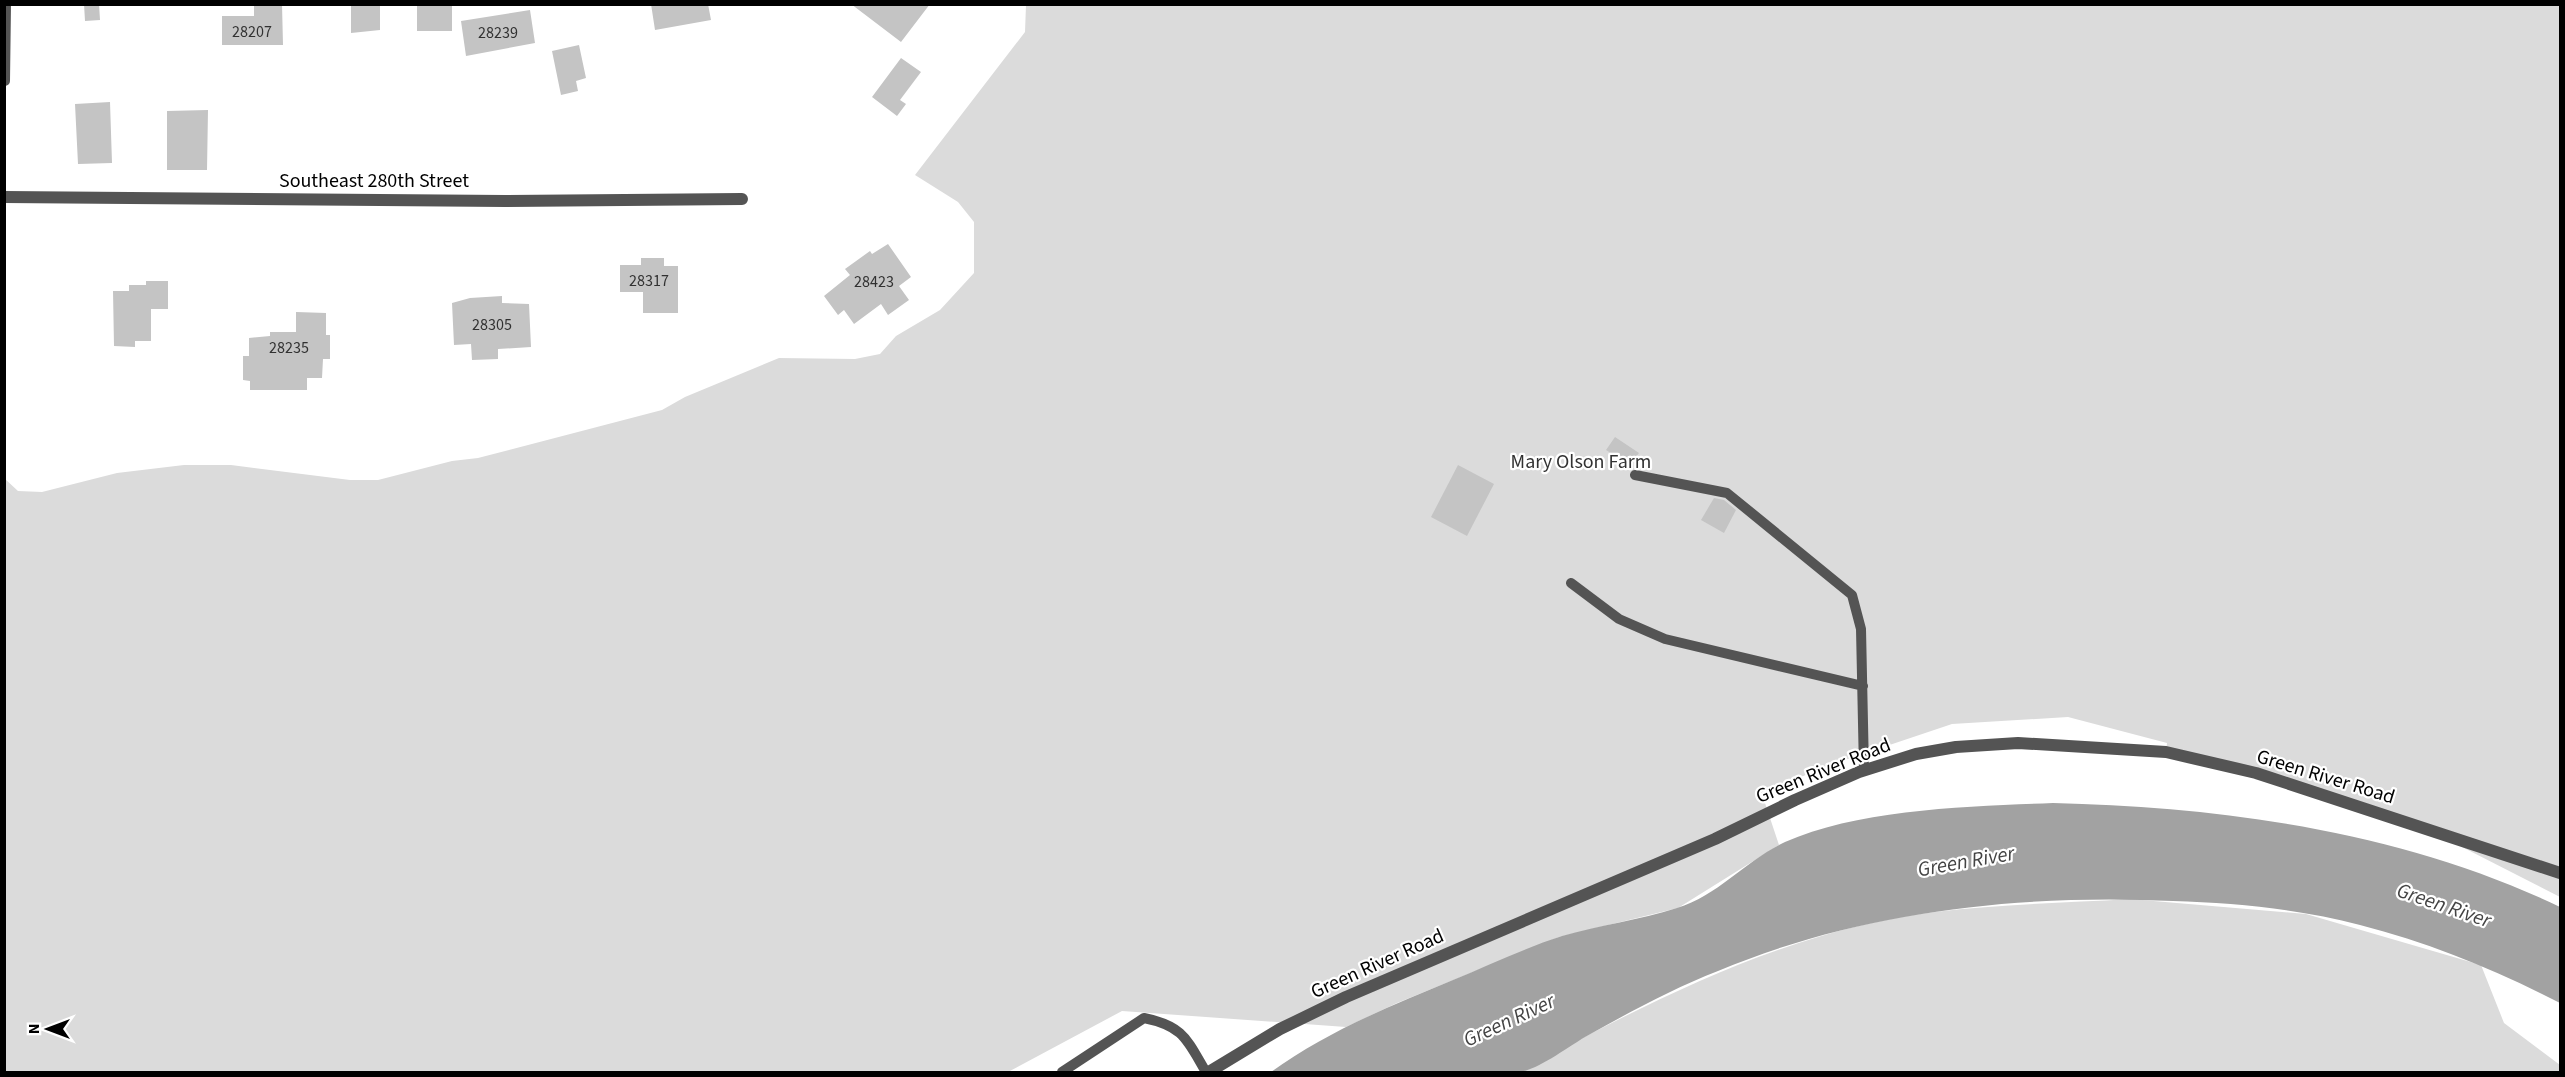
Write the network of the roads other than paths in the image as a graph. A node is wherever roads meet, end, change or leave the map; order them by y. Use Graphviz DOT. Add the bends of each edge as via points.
graph roads {
  1 [pos="6,4"];
  2 [pos="5,81"];
  3 [pos="4,197"];
  4 [pos="742,199"];
  5 [pos="1635,475"];
  6 [pos="1571,584"];
  7 [pos="1863,686"];
  8 [pos="1864,771"];
  9 [pos="2560,873"];
  10 [pos="1062,1072"];
  11 [pos="1208,1072"];
  1 -- 2 [label="lane"];
  3 -- 4 [label="street, Southeast 280th Street"];
  5 -- 7 [label="lane" via="1727,493 1852,595 1862,629"];
  6 -- 7 [label="lane" via="1619,619 1665,639"];
  7 -- 8 [label="lane"];
  8 -- 9 [label="street, Green River Road" via="1916,754 2018,743 2166,752 2256,773"];
  8 -- 11 [label="street, Green River Road" via="1346,997 1280,1029"];
  10 -- 11 [label="lane" via="1144,1018 1184,1034"];
}
